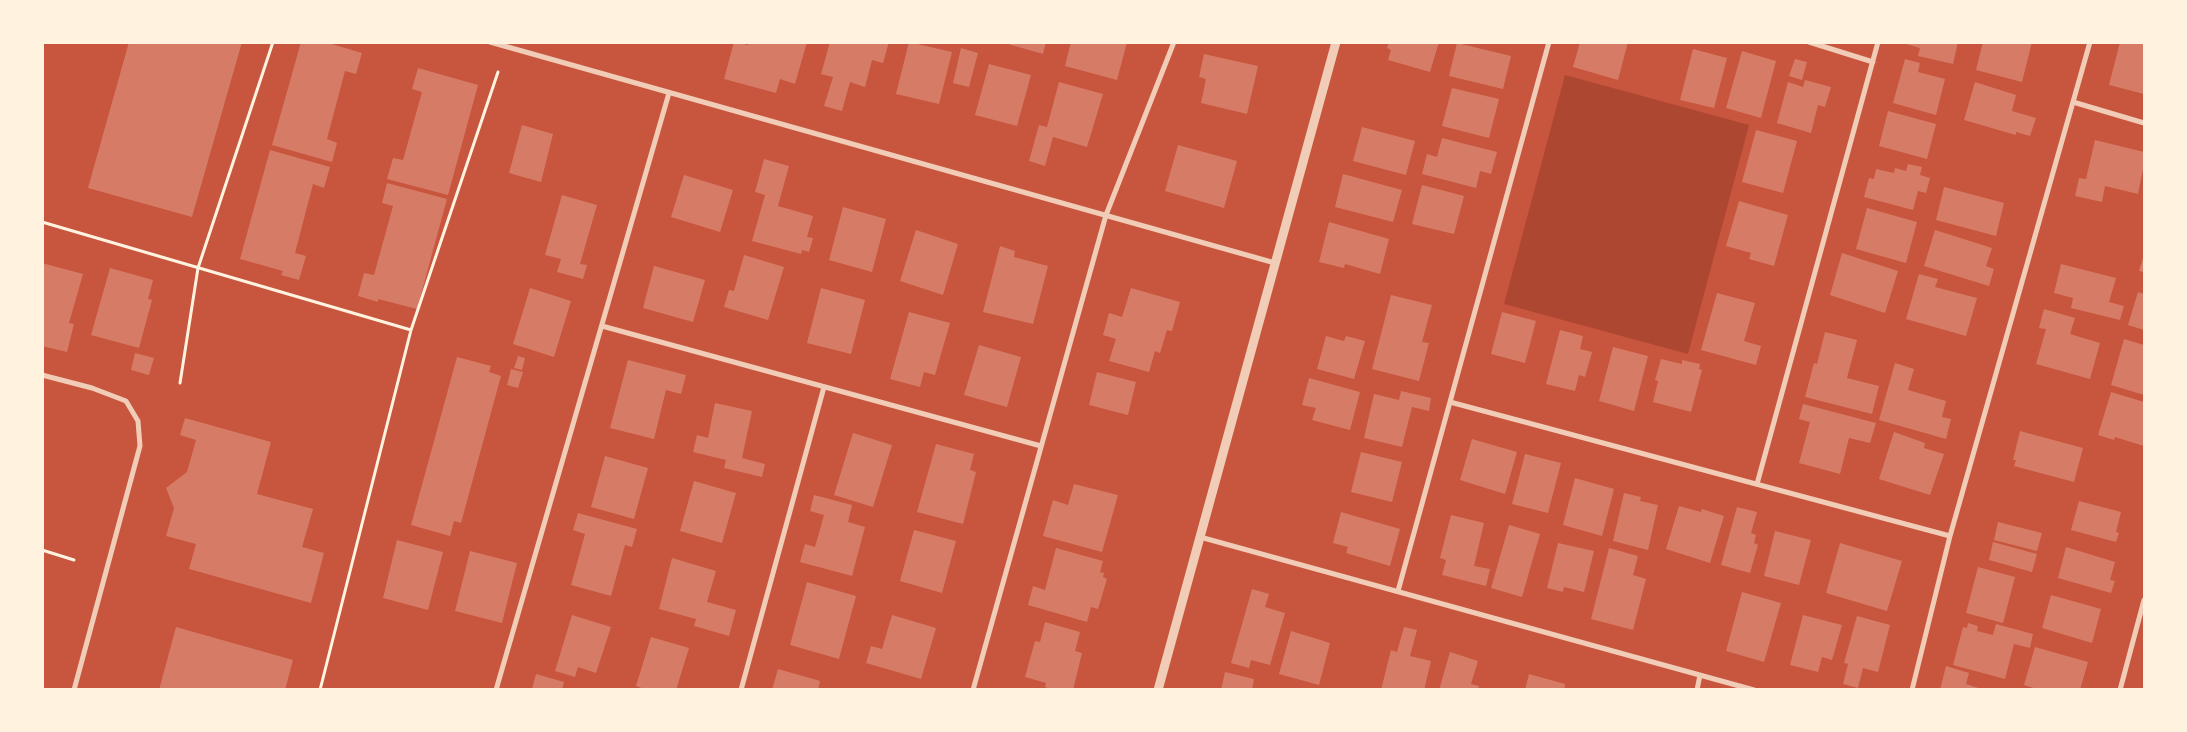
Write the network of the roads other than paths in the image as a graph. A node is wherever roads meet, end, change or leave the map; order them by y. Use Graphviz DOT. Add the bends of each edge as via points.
graph roads {
  1 [pos="490,42"];
  2 [pos="1174,42"];
  3 [pos="1336,42"];
  4 [pos="1549,42"];
  5 [pos="1809,42"];
  6 [pos="1878,42"];
  7 [pos="2090,42"];
  8 [pos="1873,62"];
  9 [pos="669,93"];
  10 [pos="2073,102"];
  11 [pos="2144,122"];
  12 [pos="1106,215"];
  13 [pos="1275,263"];
  14 [pos="602,326"];
  15 [pos="42,375"];
  16 [pos="824,387"];
  17 [pos="1450,402"];
  18 [pos="1042,446"];
  19 [pos="1757,484"];
  20 [pos="1950,536"];
  21 [pos="1200,537"];
  22 [pos="1398,591"];
  23 [pos="2144,600"];
  24 [pos="1700,675"];
  25 [pos="74,690"];
  26 [pos="496,690"];
  27 [pos="741,690"];
  28 [pos="973,690"];
  29 [pos="1158,690"];
  30 [pos="1696,690"];
  31 [pos="1754,690"];
  32 [pos="1912,690"];
  33 [pos="2120,690"];
  1 -- 9 [label="street"];
  2 -- 12 [label="street"];
  3 -- 13 [label="street"];
  4 -- 17 [label="street"];
  5 -- 8 [label="street"];
  6 -- 8 [label="street"];
  7 -- 10 [label="street"];
  8 -- 19 [label="street"];
  9 -- 12 [label="street"];
  9 -- 14 [label="street"];
  10 -- 11 [label="street"];
  10 -- 20 [label="street"];
  12 -- 13 [label="street"];
  12 -- 18 [label="street"];
  13 -- 21 [label="street"];
  14 -- 16 [label="street"];
  14 -- 26 [label="street"];
  15 -- 25 [label="street" via="126,401 138,421 140,446"];
  16 -- 18 [label="street"];
  16 -- 27 [label="street"];
  17 -- 19 [label="street"];
  17 -- 22 [label="street"];
  18 -- 28 [label="street"];
  19 -- 20 [label="street"];
  20 -- 32 [label="street"];
  21 -- 22 [label="street"];
  21 -- 29 [label="street"];
  22 -- 24 [label="street"];
  23 -- 33 [label="street"];
  24 -- 30 [label="street"];
  24 -- 31 [label="street"];
}
